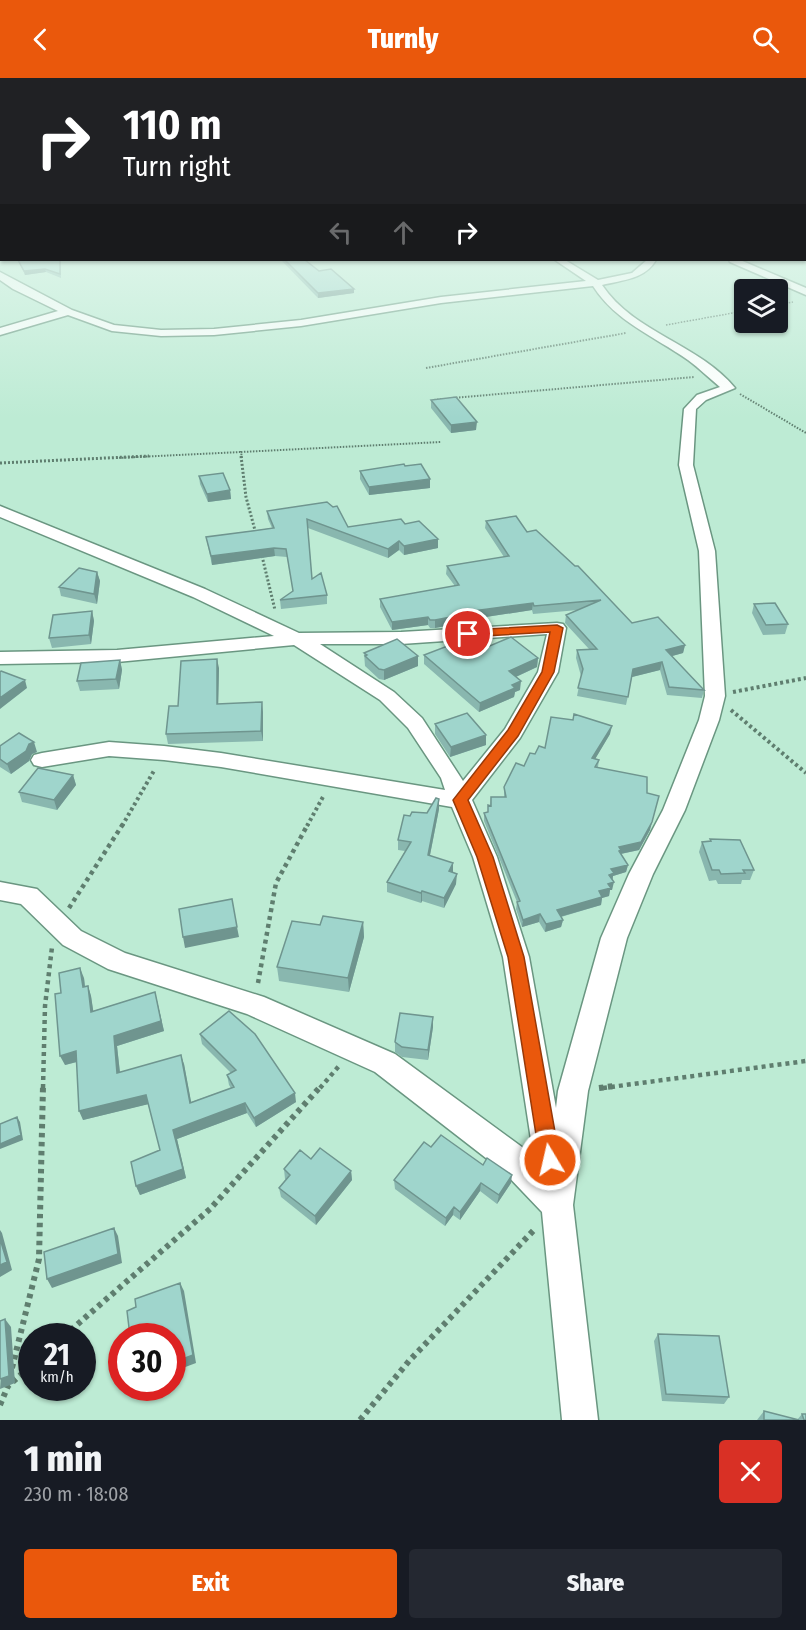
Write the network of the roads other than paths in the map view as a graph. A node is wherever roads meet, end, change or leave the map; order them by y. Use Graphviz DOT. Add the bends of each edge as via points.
graph roads {
  1 [pos="28,293"];
  2 [pos="508,293"];
  3 [pos="602,293"];
  4 [pos="68,312"];
  5 [pos="0,332"];
  6 [pos="0,511"];
  7 [pos="287,635"];
  8 [pos="0,658"];
  9 [pos="42,760"];
  10 [pos="460,800"];
  11 [pos="0,891"];
  12 [pos="557,1205"];
  13 [pos="580,1420"];
  1 -- 4 [label="street"];
  2 -- 4 [label="street" via="214,332 140,332 95,323"];
  3 -- 12 [label="street" via="623,315 722,381 692,404 686,465 706,551 715,696 674,810 614,938 573,1091"];
  4 -- 5 [label="street"];
  6 -- 7 [label="street" via="199,593"];
  7 -- 8 [label="street" via="117,656"];
  7 -- 10 [label="street" via="387,696 415,723 451,777"];
  7 -- 10 [label="street" via="401,638 557,628 548,672 513,733"];
  9 -- 10 [label="street" via="109,749 164,753"];
  10 -- 12 [label="street" via="485,857 516,957"];
  11 -- 12 [label="street" via="28,896 72,938 117,961 254,1005 385,1063 506,1154"];
  12 -- 13 [label="street"];
}
